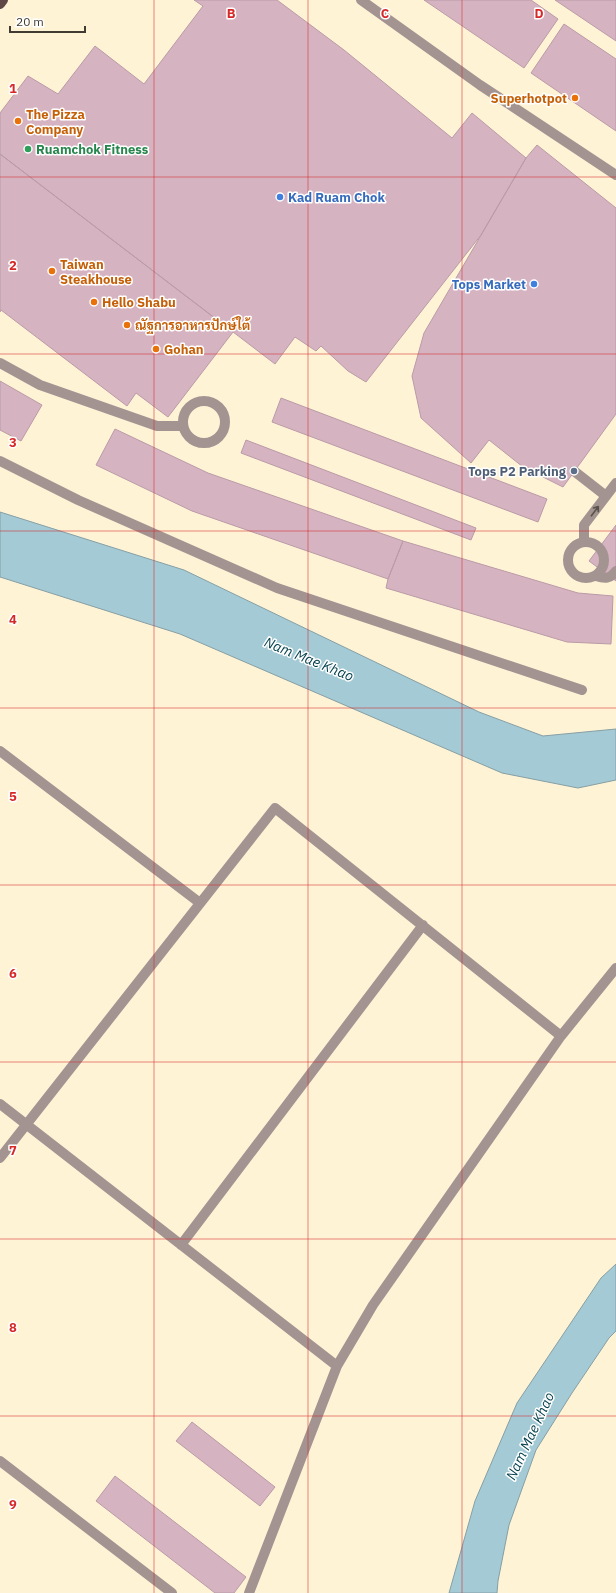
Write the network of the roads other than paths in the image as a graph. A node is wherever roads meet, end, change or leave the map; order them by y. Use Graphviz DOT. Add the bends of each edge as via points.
graph roads {
  1 [pos="3,0"];
  2 [pos="361,0"];
  3 [pos="0,4"];
  4 [pos="616,176"];
  5 [pos="0,363"];
  6 [pos="184,426"];
  7 [pos="0,461"];
  8 [pos="574,471"];
  9 [pos="616,483"];
  10 [pos="606,496"];
  11 [pos="584,542"];
  12 [pos="616,571"];
  13 [pos="596,576"];
  14 [pos="582,690"];
  15 [pos="0,751"];
  16 [pos="200,904"];
  17 [pos="423,925"];
  18 [pos="616,968"];
  19 [pos="560,1036"];
  20 [pos="0,1104"];
  21 [pos="26,1124"];
  22 [pos="0,1158"];
  23 [pos="182,1245"];
  24 [pos="338,1366"];
  25 [pos="0,1461"];
  26 [pos="172,1593"];
  27 [pos="249,1593"];
  1 -- 3 [label="main road"];
  2 -- 4 [label="street"];
  5 -- 6 [label="street" via="40,385 157,426"];
  6 -- 6 [label="street" via="183,419 188,408 205,401 219,408 225,423 220,435 206,443 190,438"];
  7 -- 14 [label="street" via="78,500 277,588"];
  8 -- 10 [label="street"];
  9 -- 10 [label="street"];
  11 -- 10 [label="street, one-way" via="584,525"];
  11 -- 13 [label="street" via="595,545 602,554 603,565"];
  11 -- 13 [label="street" via="570,552 570,569 585,578"];
  12 -- 13 [label="street" via="611,577 604,579"];
  15 -- 16 [label="street"];
  16 -- 17 [label="street" via="275,808"];
  16 -- 21 [label="street"];
  17 -- 19 [label="street"];
  17 -- 23 [label="street"];
  18 -- 19 [label="street"];
  19 -- 24 [label="street" via="373,1305"];
  20 -- 21 [label="street"];
  21 -- 22 [label="street"];
  21 -- 23 [label="street"];
  23 -- 24 [label="street"];
  24 -- 27 [label="street"];
  25 -- 26 [label="street"];
}
